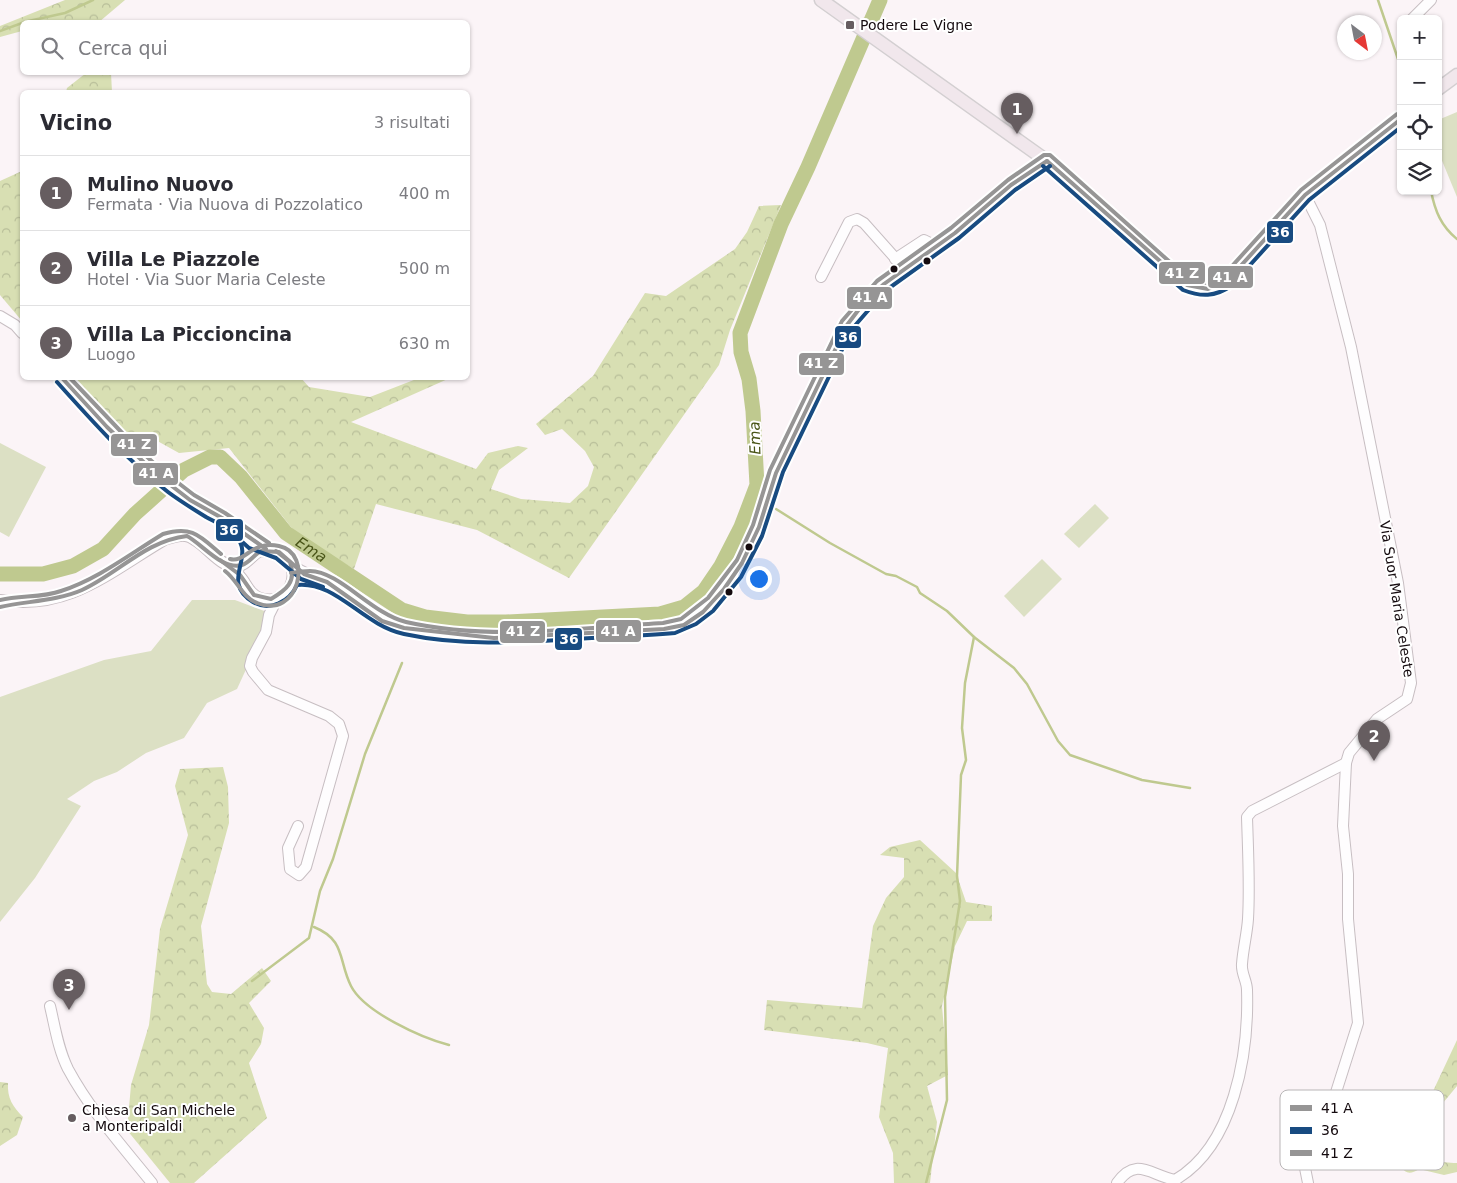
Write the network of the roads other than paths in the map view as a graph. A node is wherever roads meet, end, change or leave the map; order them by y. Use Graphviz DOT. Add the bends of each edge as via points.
graph roads {
  1 [pos="822,0"];
  2 [pos="1431,0"];
  3 [pos="1416,15"];
  4 [pos="1457,75"];
  5 [pos="1442,86"];
  6 [pos="1397,122"];
  7 [pos="1047,161"];
  8 [pos="1304,195"];
  9 [pos="936,246"];
  10 [pos="896,259"];
  11 [pos="904,268"];
  12 [pos="821,277"];
  13 [pos="0,308"];
  14 [pos="0,316"];
  15 [pos="15,325"];
  16 [pos="20,331"];
  17 [pos="64,380"];
  18 [pos="245,537"];
  19 [pos="266,549"];
  20 [pos="220,560"];
  21 [pos="247,562"];
  22 [pos="291,564"];
  23 [pos="311,577"];
  24 [pos="292,580"];
  25 [pos="245,584"];
  26 [pos="278,597"];
  27 [pos="263,599"];
  28 [pos="0,600"];
  29 [pos="17,602"];
  30 [pos="0,607"];
  31 [pos="269,614"];
  32 [pos="1346,763"];
  33 [pos="298,826"];
  34 [pos="50,1006"];
  35 [pos="1337,1090"];
  36 [pos="1305,1170"];
  37 [pos="147,1181"];
  38 [pos="1117,1183"];
  39 [pos="1308,1183"];
  1 -- 7 [label="main road"];
  2 -- 3 [label="street"];
  4 -- 5 [label="main road"];
  6 -- 8 [label="main road"];
  7 -- 8 [label="main road" via="1187,285 1208,291 1227,281"];
  7 -- 9 [label="street" via="1010,185"];
  8 -- 32 [label="street, Via Suor Maria Celeste" via="1320,226 1351,347 1398,583 1411,683 1407,699 1377,719 1349,754"];
  9 -- 10 [label="street" via="924,240"];
  9 -- 11 [label="street"];
  10 -- 11 [label="street"];
  10 -- 12 [label="street" via="857,219 849,222"];
  11 -- 23 [label="street" via="881,286 847,325 776,473 759,527 742,562 713,602 684,625 664,629 494,638 450,635 382,621 327,582"];
  13 -- 15 [label="street"];
  14 -- 15 [label="street"];
  15 -- 16 [label="street"];
  17 -- 18 [label="street" via="153,470"];
  18 -- 19 [label="street"];
  18 -- 21 [label="street" via="250,551"];
  19 -- 21 [label="street" via="255,553"];
  19 -- 22 [label="street" via="279,552"];
  20 -- 21 [label="street" via="233,566"];
  20 -- 25 [label="street" via="240,575"];
  20 -- 29 [label="street" via="194,538 179,536 166,539 94,584 62,598"];
  21 -- 25 [label="street"];
  22 -- 23 [label="street"];
  22 -- 24 [label="street"];
  23 -- 24 [label="street"];
  24 -- 26 [label="street"];
  25 -- 27 [label="street" via="254,595"];
  26 -- 27 [label="street"];
  26 -- 31 [label="street"];
  27 -- 31 [label="street"];
  28 -- 29 [label="street"];
  29 -- 30 [label="street"];
  31 -- 33 [label="street" via="266,632 252,658 250,666 253,672 268,690 329,716 339,724 343,736 306,868 298,875 290,868 288,848"];
  32 -- 35 [label="street, Via Suor Maria Celeste" via="1343,826 1358,1023"];
  32 -- 38 [label="street" via="1252,811 1247,817 1248,920 1242,967 1247,988 1244,1042 1234,1094 1222,1128 1198,1162 1174,1180 1144,1168 1133,1168"];
  34 -- 37 [label="street" via="68,1068"];
  36 -- 39 [label="street, Via Suor Maria Celeste"];
}
